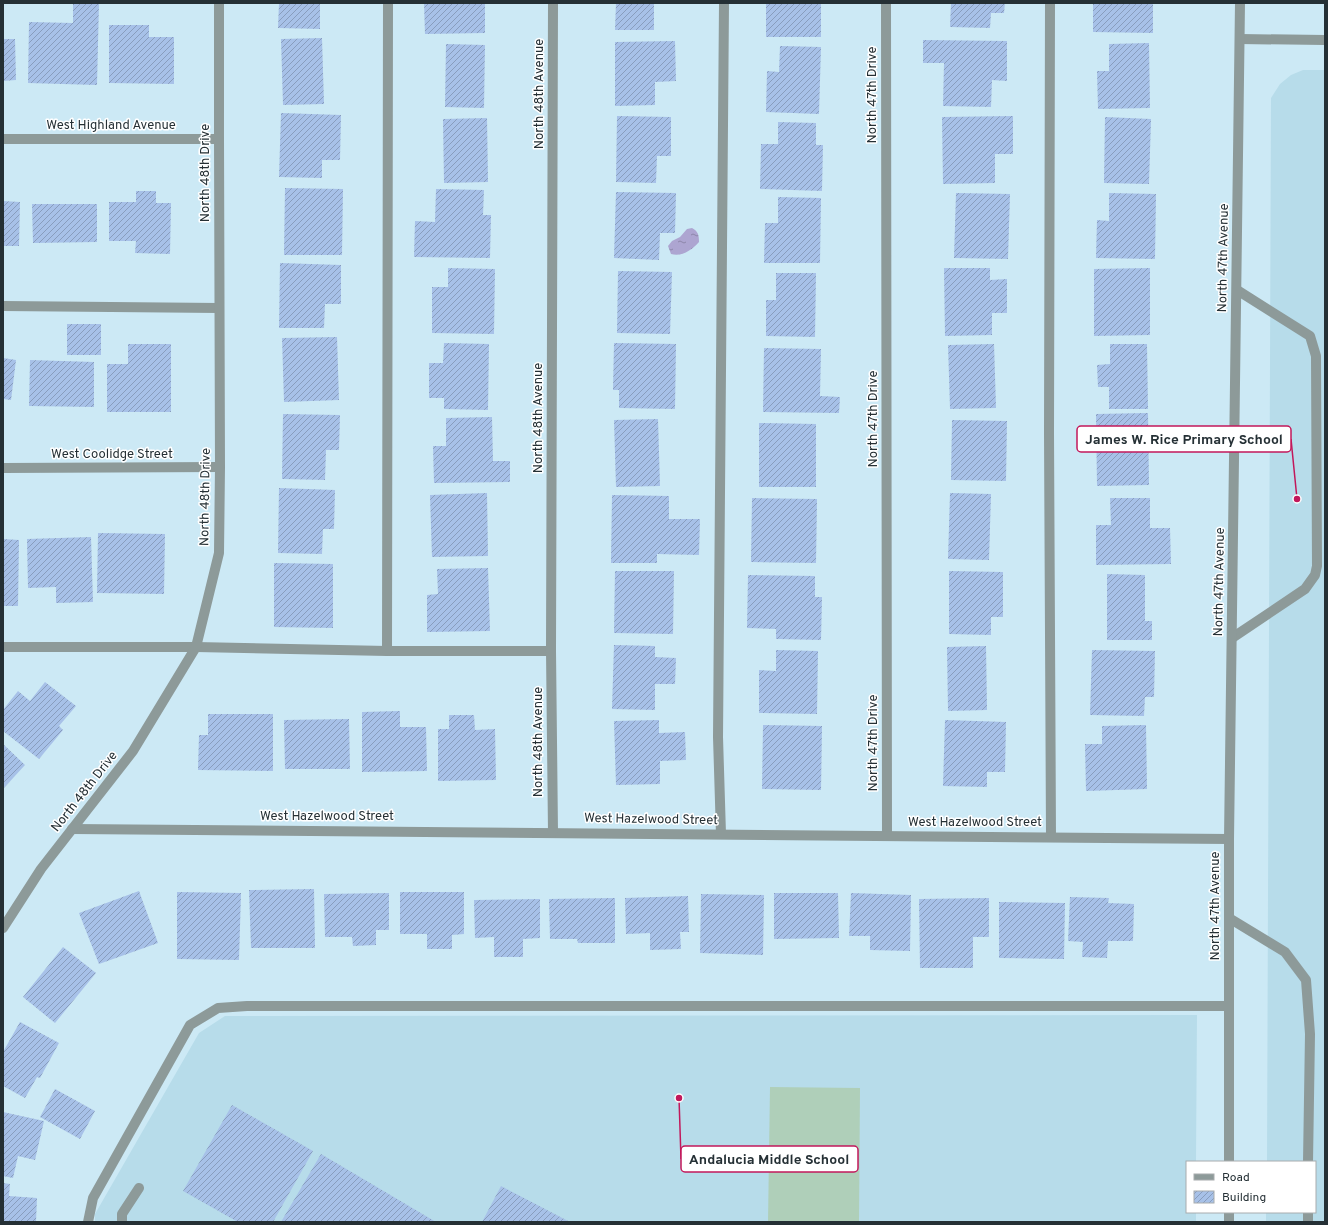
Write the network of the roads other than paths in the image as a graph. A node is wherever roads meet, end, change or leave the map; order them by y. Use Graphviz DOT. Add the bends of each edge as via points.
graph roads {
  1 [pos="220,3"];
  2 [pos="388,3"];
  3 [pos="553,3"];
  4 [pos="724,3"];
  5 [pos="886,3"];
  6 [pos="1050,3"];
  7 [pos="1240,3"];
  8 [pos="1240,39"];
  9 [pos="1325,40"];
  10 [pos="3,139"];
  11 [pos="218,139"];
  12 [pos="1237,290"];
  13 [pos="3,306"];
  14 [pos="219,308"];
  15 [pos="220,467"];
  16 [pos="3,468"];
  17 [pos="1232,638"];
  18 [pos="3,647"];
  19 [pos="196,647"];
  20 [pos="387,651"];
  21 [pos="552,651"];
  22 [pos="72,828"];
  23 [pos="553,832"];
  24 [pos="721,834"];
  25 [pos="887,835"];
  26 [pos="1051,837"];
  27 [pos="1229,838"];
  28 [pos="1229,918"];
  29 [pos="3,928"];
  30 [pos="1229,1006"];
  31 [pos="1229,1161"];
  32 [pos="1308,1161"];
  33 [pos="139,1188"];
  34 [pos="88,1222"];
  35 [pos="122,1222"];
  1 -- 11 [label="street, North 48th Drive"];
  2 -- 20 [label="street"];
  3 -- 21 [label="street, North 48th Avenue"];
  4 -- 24 [label="street" via="718,737"];
  5 -- 25 [label="street, North 47th Drive"];
  6 -- 26 [label="street"];
  7 -- 8 [label="street, North 47th Avenue"];
  8 -- 9 [label="street"];
  8 -- 12 [label="street, North 47th Avenue"];
  10 -- 11 [label="street, West Highland Avenue"];
  11 -- 14 [label="street, North 48th Drive"];
  12 -- 17 [label="street, North 47th Avenue"];
  12 -- 17 [label="street" via="1310,336 1314,345 1318,566 1315,575 1304,589"];
  13 -- 14 [label="street"];
  14 -- 15 [label="street, North 48th Drive"];
  15 -- 16 [label="street, West Coolidge Street"];
  15 -- 19 [label="street, North 48th Drive" via="218,553"];
  17 -- 27 [label="street, North 47th Avenue"];
  18 -- 19 [label="street"];
  19 -- 20 [label="street"];
  19 -- 22 [label="street, North 48th Drive" via="133,751"];
  20 -- 21 [label="street"];
  21 -- 23 [label="street, North 48th Avenue"];
  22 -- 23 [label="street, West Hazelwood Street"];
  22 -- 29 [label="street, North 48th Drive" via="41,868"];
  23 -- 24 [label="street, West Hazelwood Street"];
  24 -- 25 [label="street, West Hazelwood Street"];
  25 -- 26 [label="street, West Hazelwood Street"];
  26 -- 27 [label="street, West Hazelwood Street"];
  27 -- 28 [label="street, North 47th Avenue"];
  28 -- 30 [label="street, North 47th Avenue"];
  28 -- 32 [label="street" via="1285,952 1306,980 1310,1034"];
  30 -- 31 [label="street, North 47th Avenue"];
  30 -- 34 [label="street" via="218,1008 190,1025 93,1198"];
  33 -- 35 [label="street" via="122,1214"];
}
